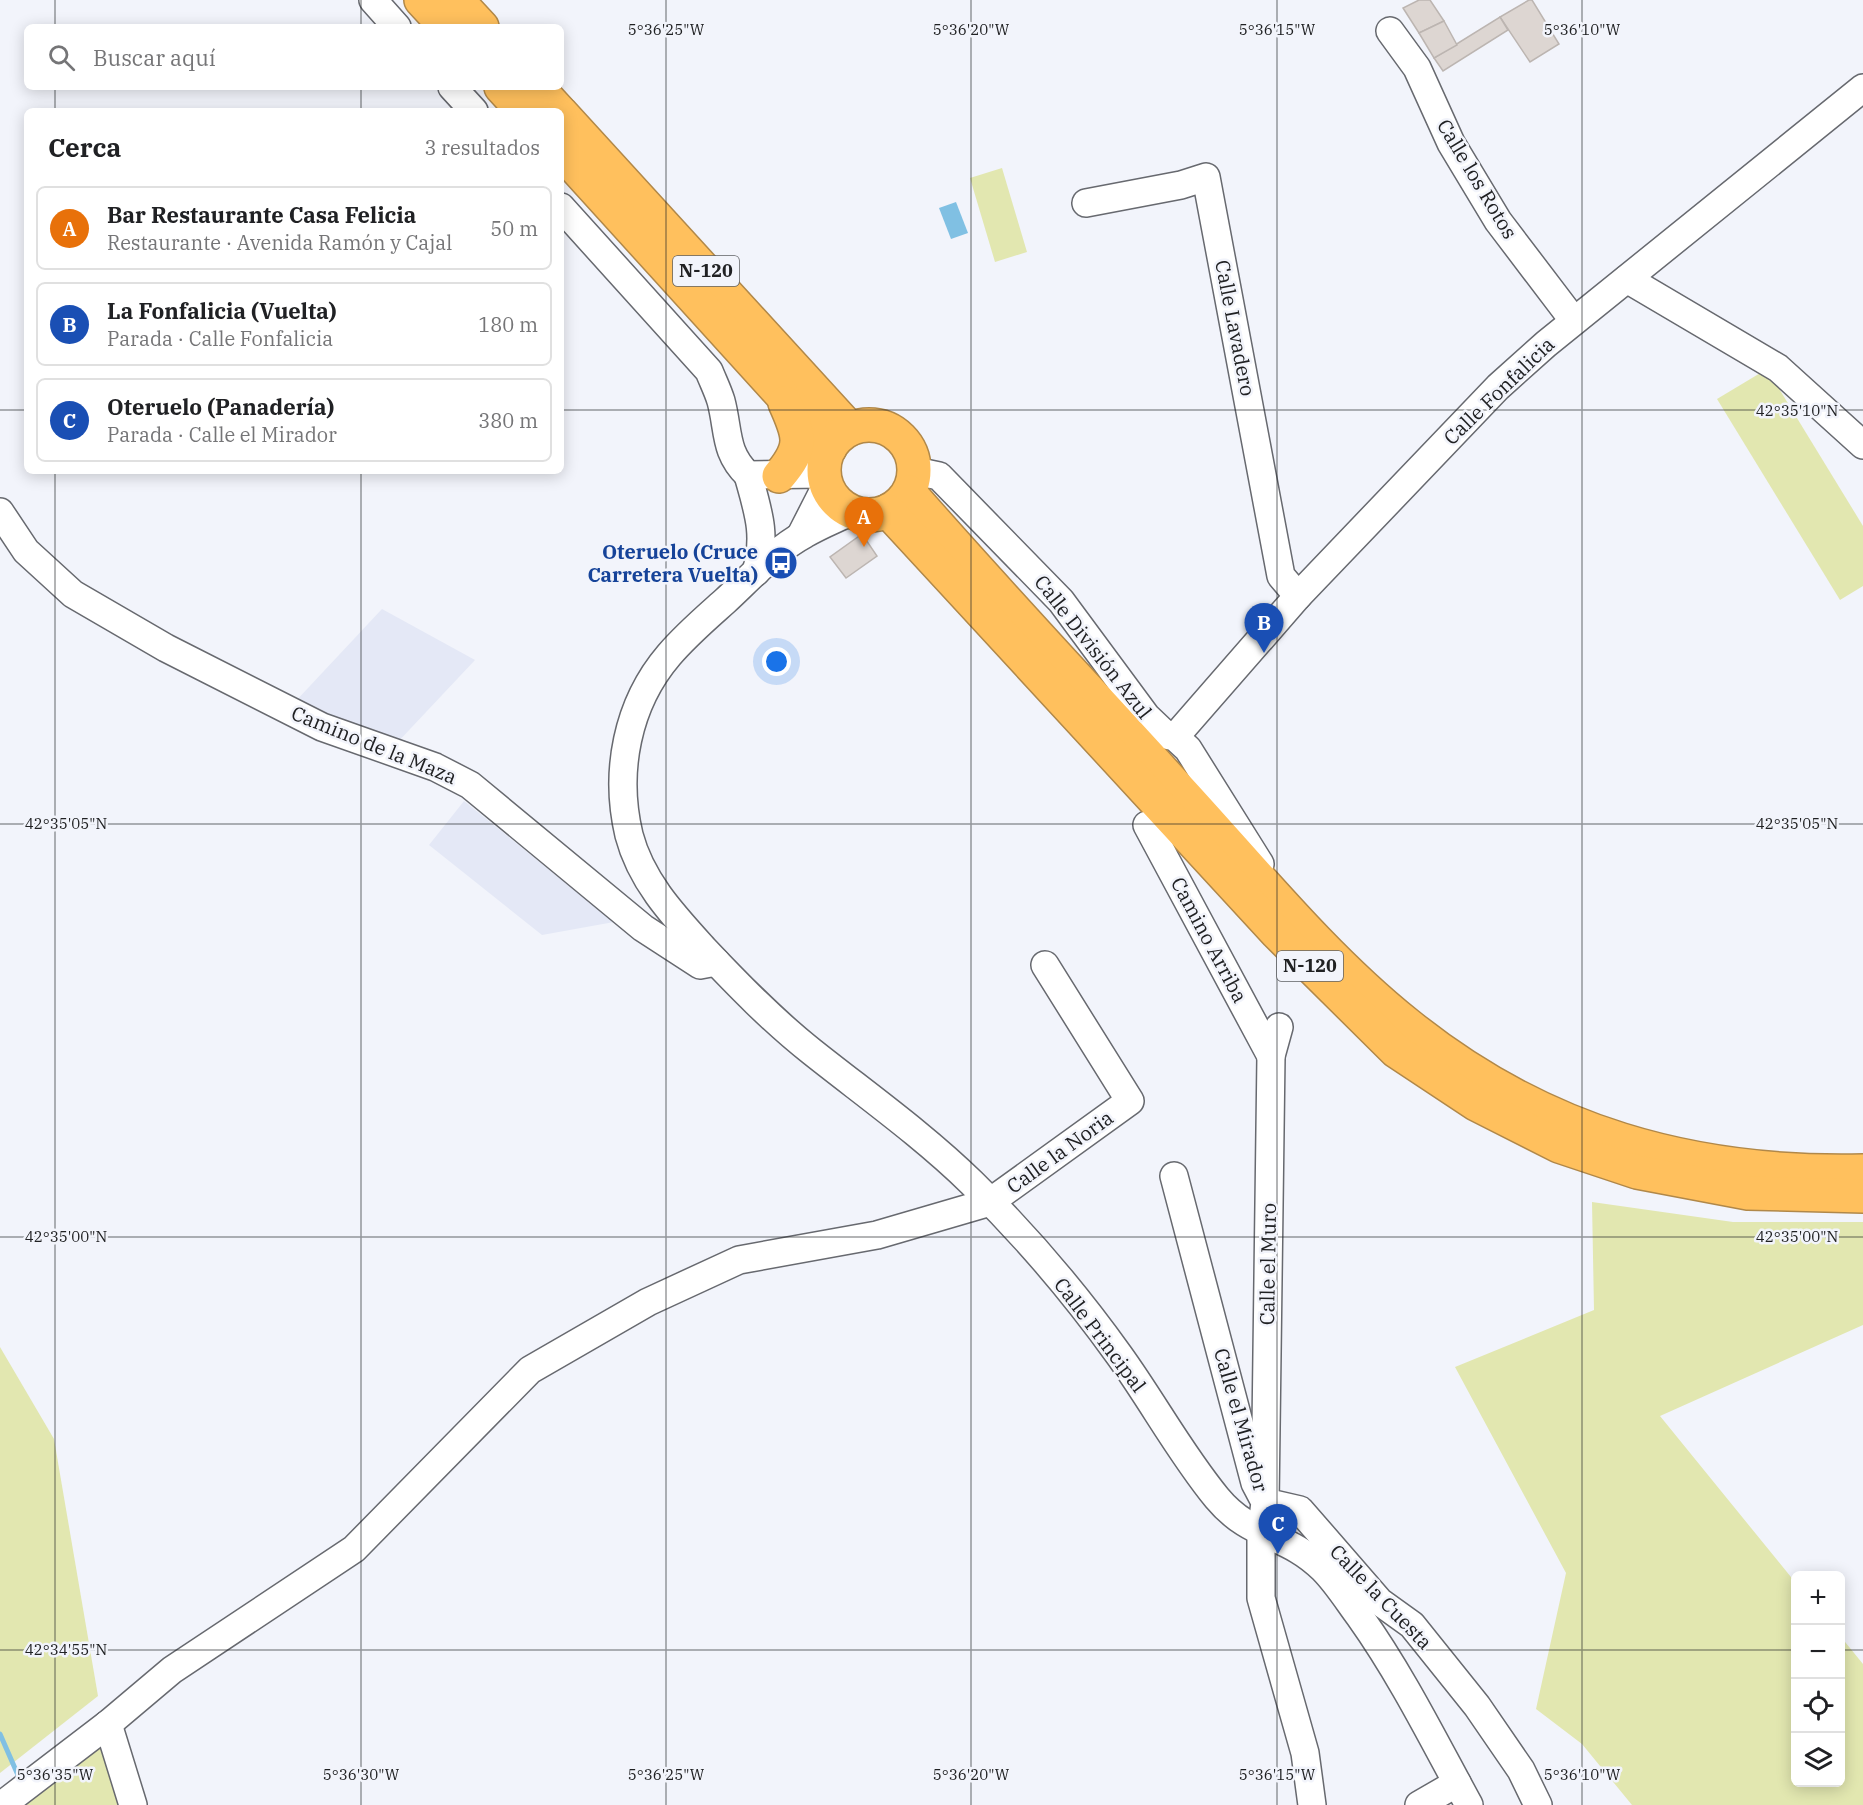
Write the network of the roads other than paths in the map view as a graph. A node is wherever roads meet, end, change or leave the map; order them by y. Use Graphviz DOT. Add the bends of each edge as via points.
graph roads {
  1 [pos="373,0"];
  2 [pos="421,0"];
  3 [pos="457,0"];
  4 [pos="394,24"];
  5 [pos="443,24"];
  6 [pos="479,24"];
  7 [pos="1390,31"];
  8 [pos="1863,88"];
  9 [pos="455,90"];
  10 [pos="504,90"];
  11 [pos="540,90"];
  12 [pos="471,108"];
  13 [pos="520,108"];
  14 [pos="556,108"];
  15 [pos="564,117"];
  16 [pos="564,155"];
  17 [pos="1086,203"];
  18 [pos="564,210"];
  19 [pos="1627,279"];
  20 [pos="1574,321"];
  21 [pos="780,390"];
  22 [pos="1863,445"];
  23 [pos="833,459"];
  24 [pos="764,475"];
  25 [pos="904,491"];
  26 [pos="852,511"];
  27 [pos="0,512"];
  28 [pos="801,535"];
  29 [pos="756,572"];
  30 [pos="1298,596"];
  31 [pos="1175,737"];
  32 [pos="1147,825"];
  33 [pos="1286,906"];
  34 [pos="716,962"];
  35 [pos="1045,965"];
  36 [pos="1279,1027"];
  37 [pos="1271,1056"];
  38 [pos="1863,1171"];
  39 [pos="1174,1176"];
  40 [pos="1863,1196"];
  41 [pos="990,1202"];
  42 [pos="1265,1502"];
  43 [pos="1261,1534"];
  44 [pos="108,1724"];
  45 [pos="1463,1794"];
  46 [pos="2,1805"];
  47 [pos="133,1805"];
  48 [pos="1312,1805"];
  49 [pos="1419,1805"];
  50 [pos="1538,1805"];
  1 -- 4 [label="street"];
  2 -- 5 [label="highway"];
  3 -- 6 [label="highway"];
  7 -- 20 [label="street, Calle los Rotos" via="1417,68 1450,143 1498,221"];
  8 -- 19 [label="street, Calle Fonfalicia"];
  9 -- 12 [label="street"];
  10 -- 13 [label="highway"];
  11 -- 14 [label="highway, N-120"];
  15 -- 23 [label="highway, N-120"];
  16 -- 21 [label="highway, N-120"];
  17 -- 30 [label="street, Calle Lavadero" via="1206,177 1281,576"];
  18 -- 24 [label="street" via="709,370 736,463"];
  19 -- 20 [label="street, Calle Fonfalicia"];
  19 -- 22 [label="street" via="1778,368"];
  20 -- 30 [label="street, Calle Fonfalicia" via="1498,387"];
  21 -- 23 [label="highway, N-120"];
  21 -- 24 [label="highway" via="796,429 798,446 791,462"];
  23 -- 24 [label="street"];
  23 -- 25 [label="highway, N-120" via="874,425 896,433 910,451"];
  23 -- 26 [label="highway, N-120" via="836,501"];
  23 -- 28 [label="street"];
  24 -- 29 [label="street" via="763,549"];
  25 -- 26 [label="highway" via="870,515"];
  25 -- 31 [label="street, Calle División Azul" via="939,476 1042,579 1146,716 1166,735"];
  25 -- 33 [label="highway, N-120"];
  25 -- 40 [label="highway, N-120" via="1277,933 1396,1051 1476,1104 1548,1140 1637,1172 1748,1193"];
  26 -- 28 [label="street"];
  27 -- 34 [label="street, Camino de la Maza" via="26,550 73,594 166,648 322,727 435,767 470,785 652,934 700,965"];
  28 -- 29 [label="street, Calle Principal"];
  29 -- 34 [label="street, Calle Principal" via="666,658 637,708 624,760 629,835 643,871 675,917"];
  30 -- 31 [label="street, Calle Fonfalicia"];
  31 -- 33 [label="street, Calle División Azul" via="1188,749"];
  32 -- 37 [label="street, Camino Arriba"];
  33 -- 38 [label="highway, N-120" via="1406,1024 1480,1077 1559,1117 1630,1144 1701,1161 1774,1171"];
  34 -- 41 [label="street, Calle Principal" via="800,1041 946,1159"];
  35 -- 41 [label="street, Calle la Noria" via="1130,1101"];
  36 -- 37 [label="street, Calle el Muro"];
  37 -- 42 [label="street, Calle el Muro"];
  39 -- 42 [label="street, Calle el Mirador" via="1255,1483"];
  41 -- 43 [label="street, Calle Principal" via="1113,1346 1219,1500 1238,1521"];
  41 -- 44 [label="street, Calle la Noria" via="877,1235 739,1260 648,1302 530,1370 354,1549 172,1670"];
  42 -- 43 [label="street, Calle el Mirador"];
  42 -- 50 [label="street, Calle la Cuesta" via="1300,1510 1380,1602 1412,1625 1477,1707 1521,1770"];
  43 -- 45 [label="street" via="1294,1545 1332,1578 1385,1652"];
  43 -- 48 [label="street" via="1261,1598 1305,1753"];
  44 -- 46 [label="street, Calle la Noria"];
  44 -- 47 [label="street"];
  45 -- 49 [label="street"];
}
